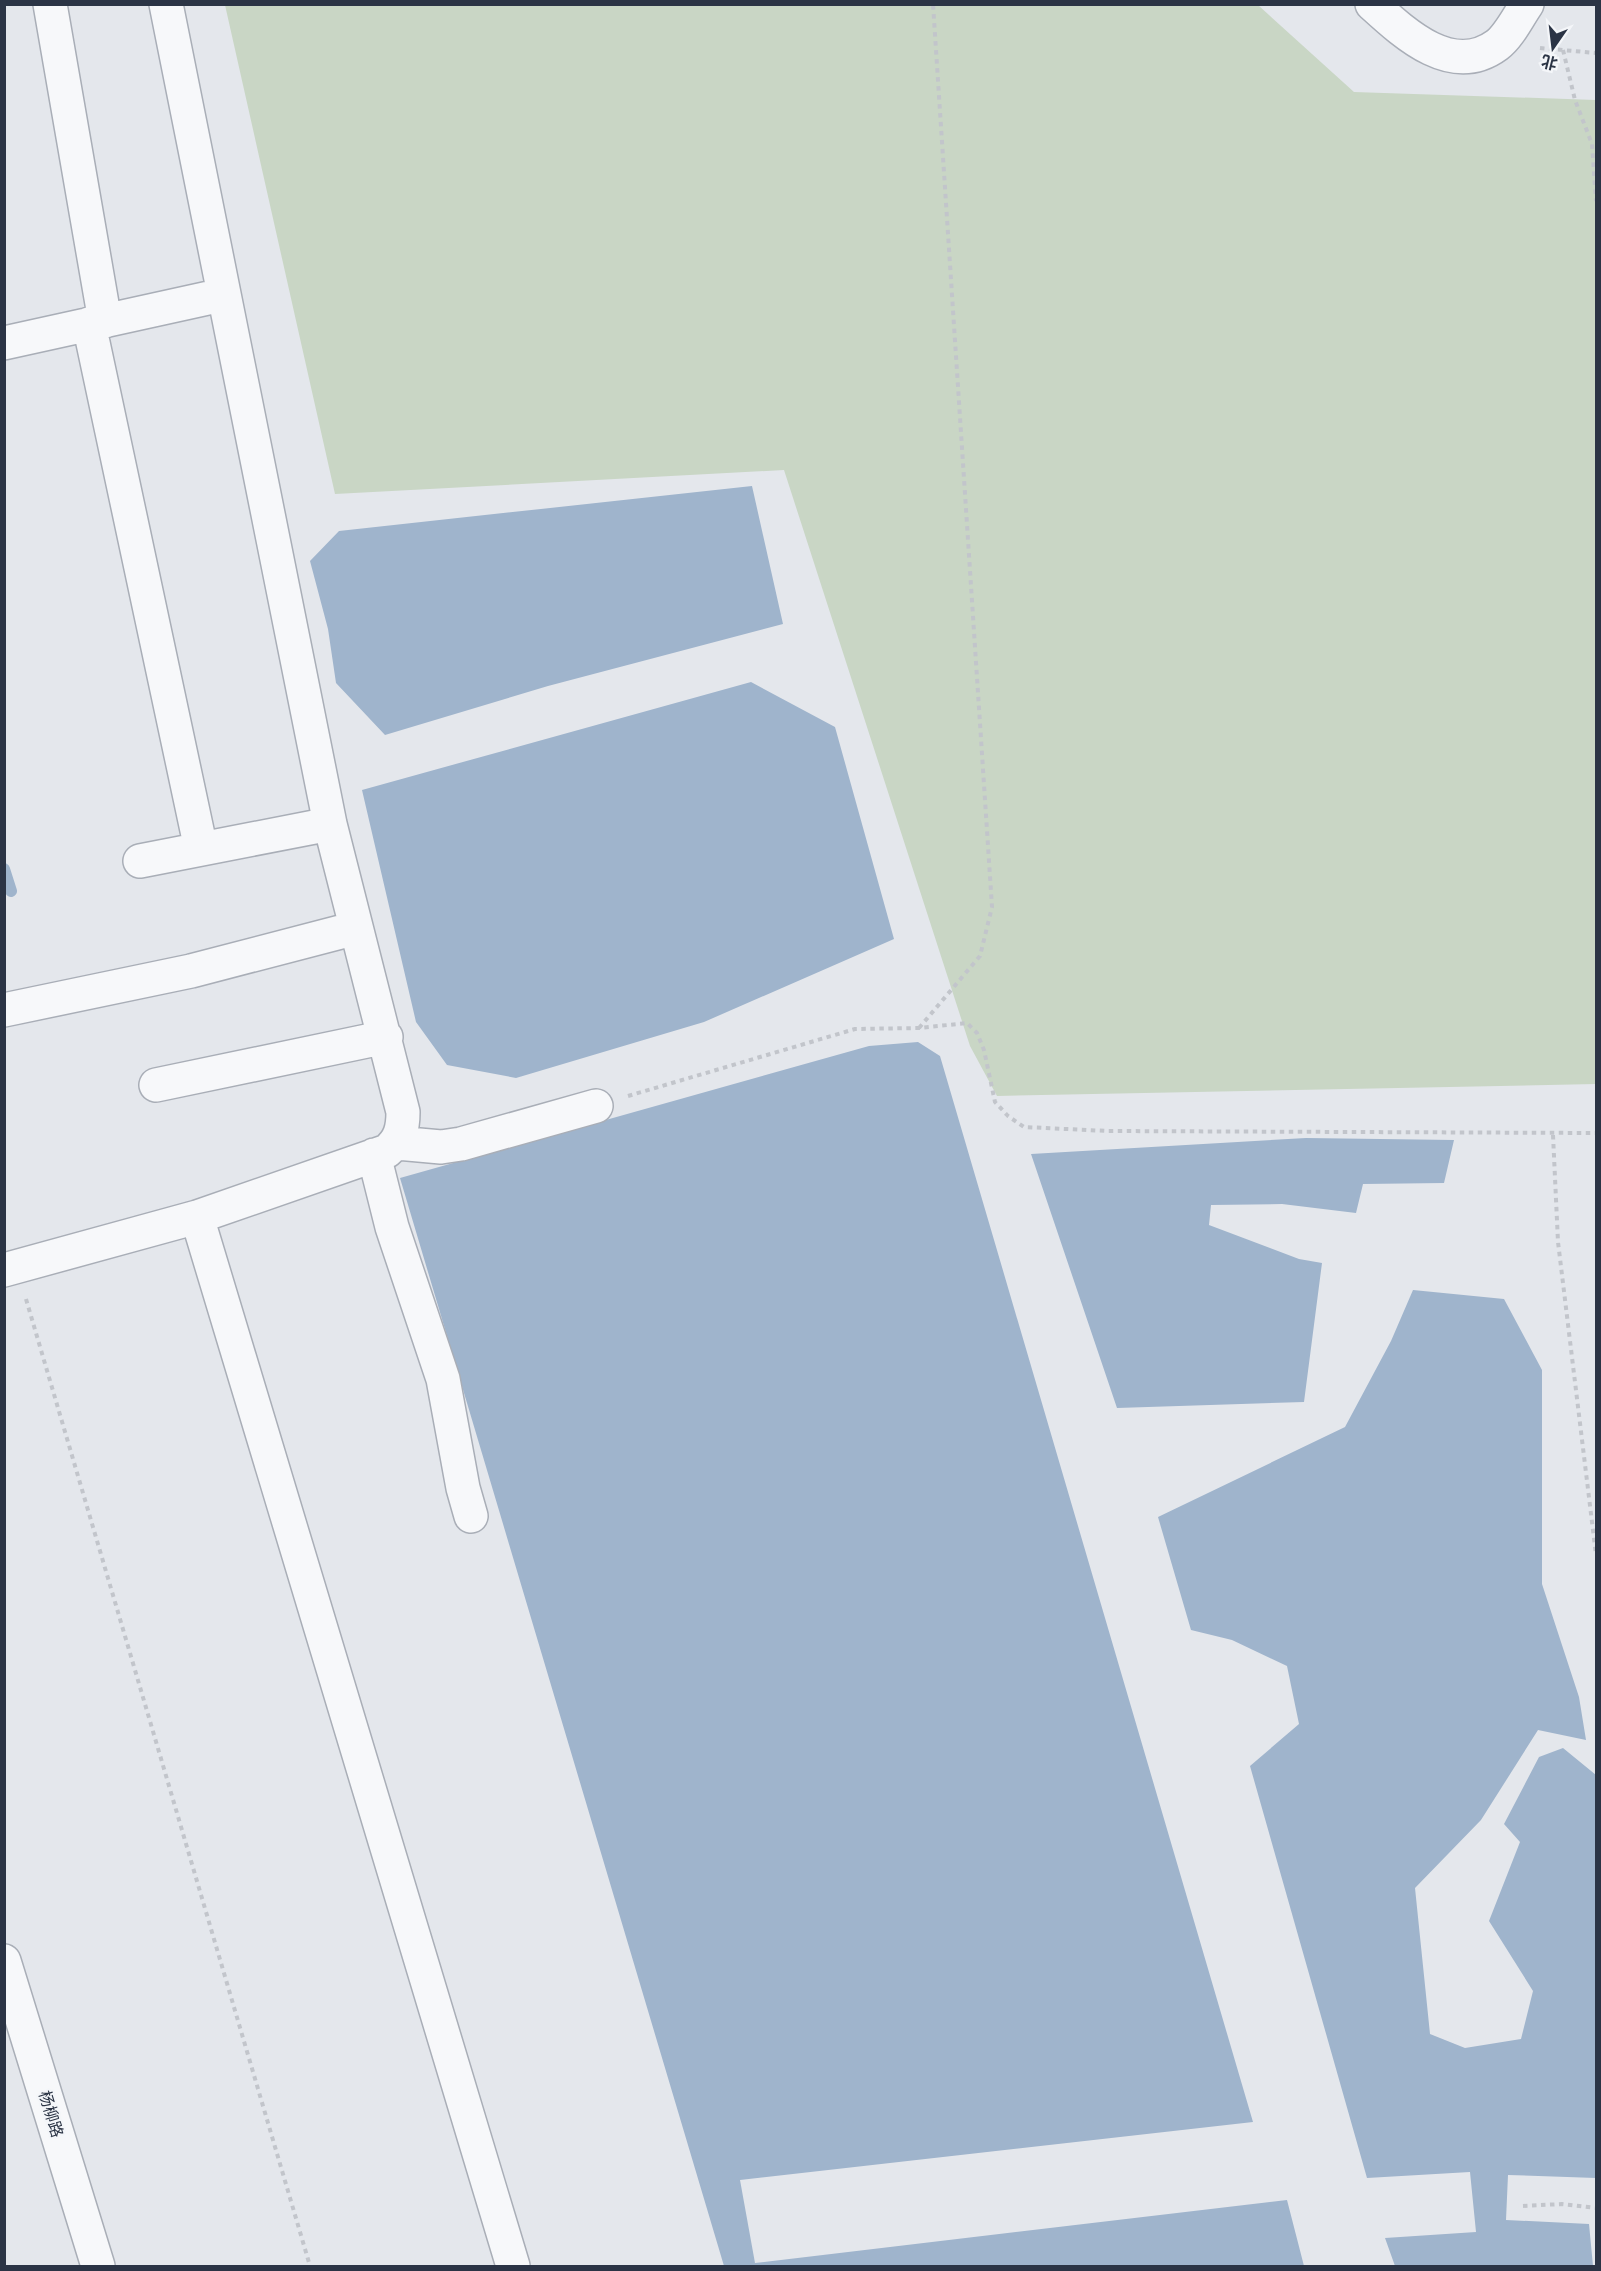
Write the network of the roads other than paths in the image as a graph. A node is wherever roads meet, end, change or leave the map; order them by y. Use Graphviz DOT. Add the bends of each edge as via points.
graph roads {
  1 [pos="50,4"];
  2 [pos="166,4"];
  3 [pos="1372,4"];
  4 [pos="1527,4"];
  5 [pos="222,295"];
  6 [pos="97,322"];
  7 [pos="4,343"];
  8 [pos="330,824"];
  9 [pos="201,849"];
  10 [pos="140,861"];
  11 [pos="356,928"];
  12 [pos="4,1010"];
  13 [pos="386,1037"];
  14 [pos="156,1085"];
  15 [pos="596,1106"];
  16 [pos="386,1149"];
  17 [pos="197,1217"];
  18 [pos="10,1268"];
  19 [pos="471,1516"];
  20 [pos="4,1961"];
  21 [pos="98,2266"];
  22 [pos="513,2266"];
  1 -- 6 [label="street"];
  2 -- 5 [label="street"];
  3 -- 4 [label="street" via="1403,33 1433,51 1469,58 1497,45"];
  5 -- 6 [label="street"];
  5 -- 8 [label="street"];
  6 -- 7 [label="street"];
  6 -- 9 [label="street"];
  8 -- 9 [label="street"];
  8 -- 11 [label="street"];
  9 -- 10 [label="street"];
  11 -- 12 [label="street" via="191,971"];
  11 -- 13 [label="street"];
  13 -- 14 [label="street"];
  13 -- 16 [label="street" via="403,1125"];
  15 -- 16 [label="street" via="461,1144"];
  16 -- 17 [label="street"];
  16 -- 19 [label="street" via="392,1227 444,1379"];
  17 -- 18 [label="street"];
  17 -- 22 [label="street"];
  20 -- 21 [label="street, 杨柳路"];
}
